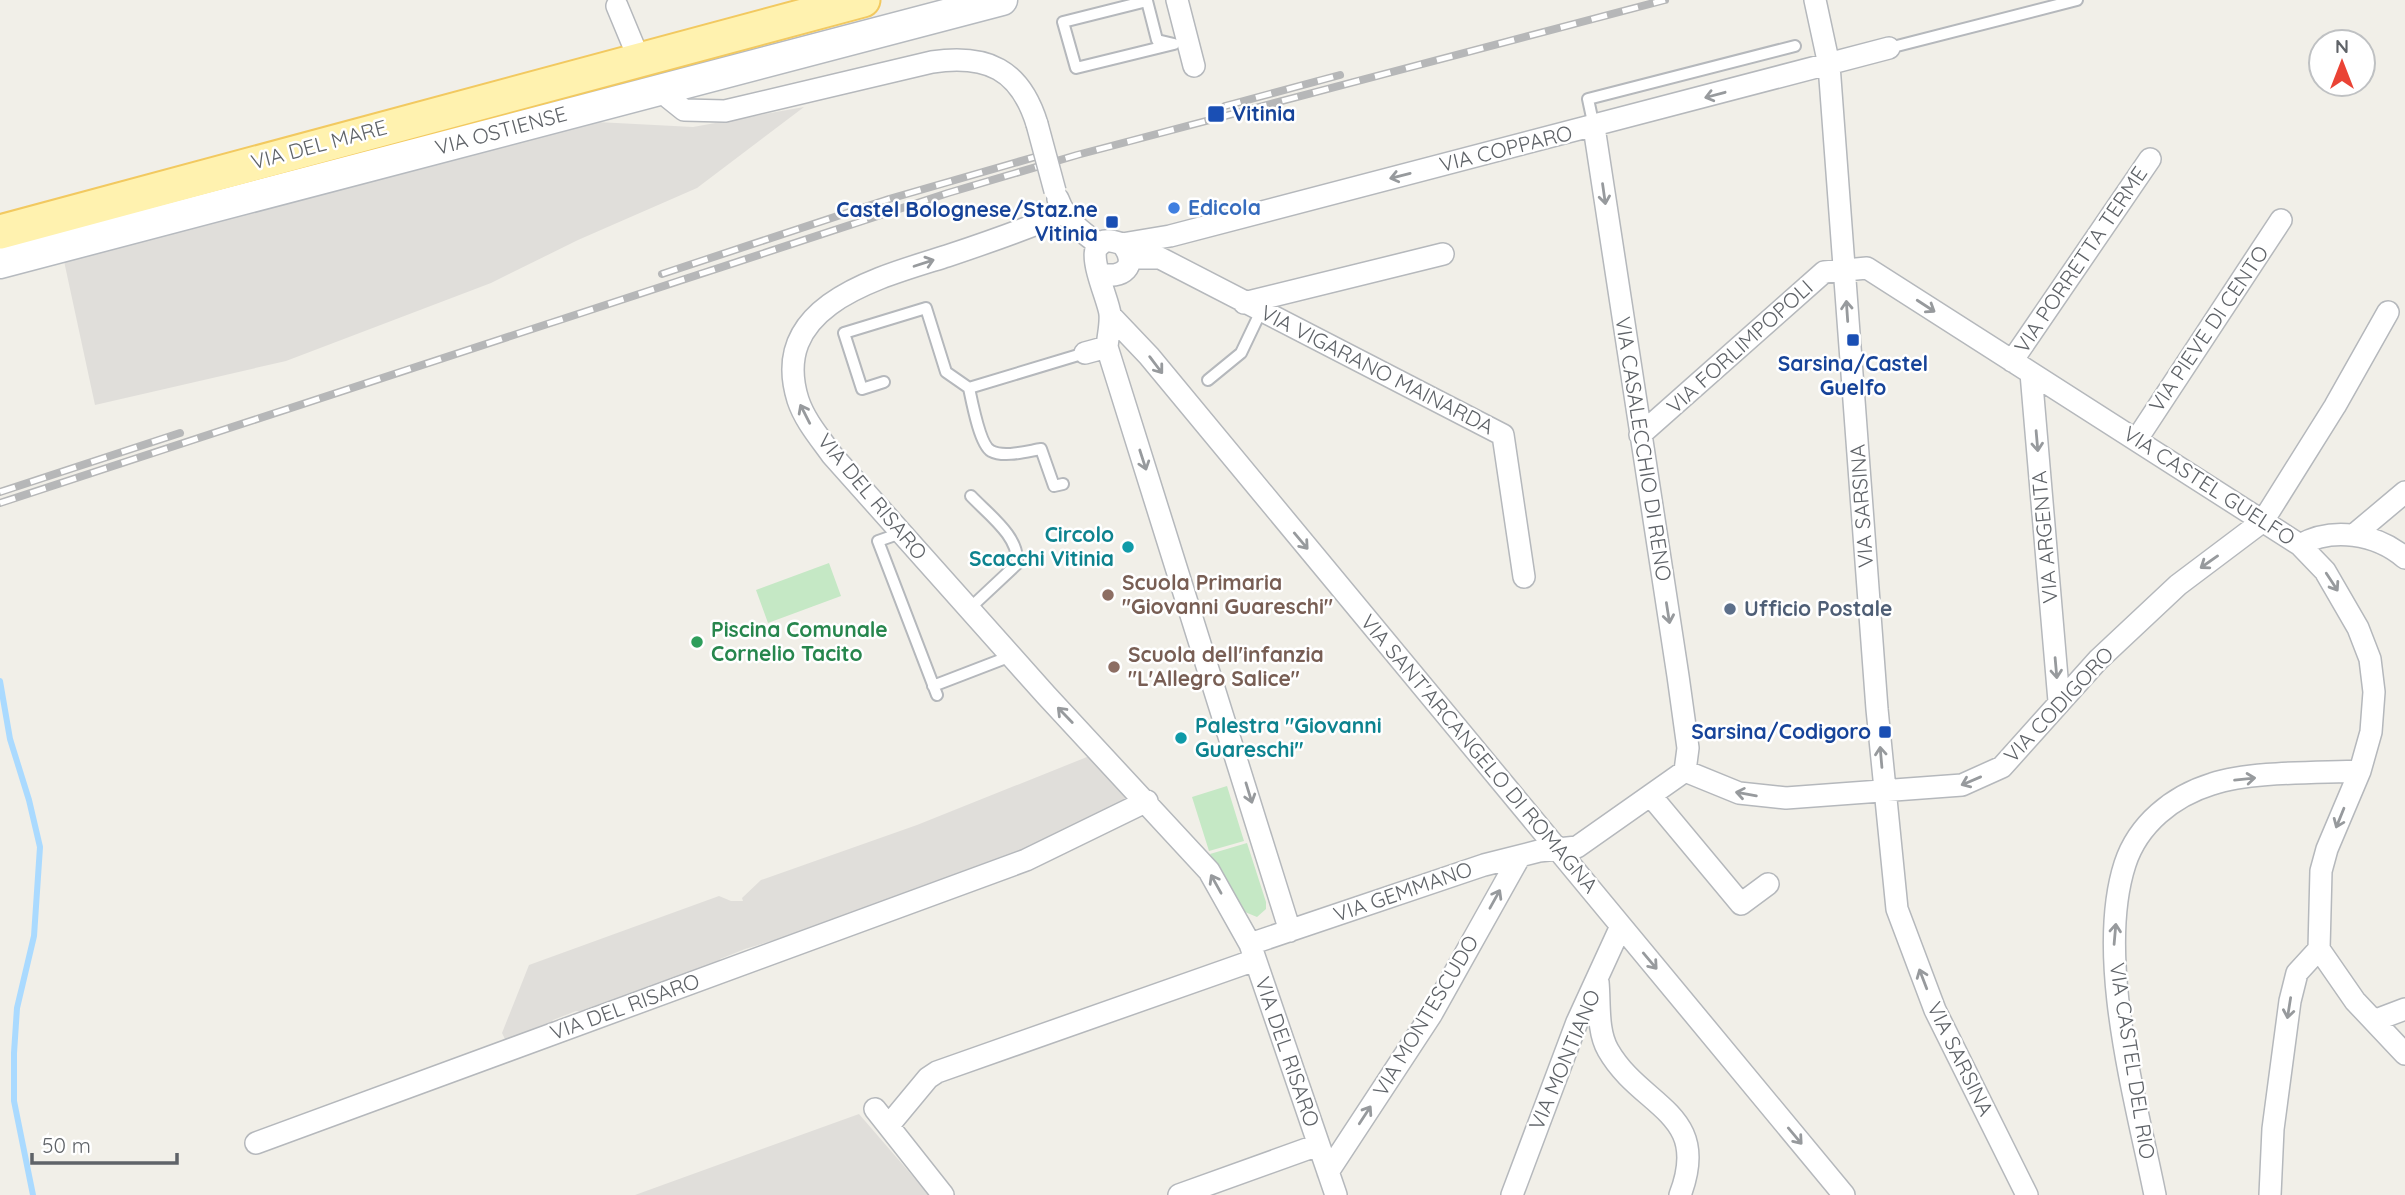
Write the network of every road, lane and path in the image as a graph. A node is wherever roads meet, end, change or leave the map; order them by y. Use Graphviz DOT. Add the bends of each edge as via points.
graph roads {
  1 [pos="863,0"];
  2 [pos="1002,0"];
  3 [pos="1177,0"];
  4 [pos="1815,0"];
  5 [pos="2077,0"];
  6 [pos="616,3"];
  7 [pos="1181,42"];
  8 [pos="1795,46"];
  9 [pos="1889,48"];
  10 [pos="1753,56"];
  11 [pos="639,59"];
  12 [pos="1829,65"];
  13 [pos="1194,66"];
  14 [pos="1761,83"];
  15 [pos="664,88"];
  16 [pos="1594,127"];
  17 [pos="2150,159"];
  18 [pos="1063,213"];
  19 [pos="2281,220"];
  20 [pos="0,232"];
  21 [pos="1100,245"];
  22 [pos="1160,248"];
  23 [pos="1126,251"];
  24 [pos="1443,254"];
  25 [pos="0,263"];
  26 [pos="1844,270"];
  27 [pos="1099,273"];
  28 [pos="1252,307"];
  29 [pos="2388,312"];
  30 [pos="1110,315"];
  31 [pos="1107,346"];
  32 [pos="1085,353"];
  33 [pos="2012,361"];
  34 [pos="2031,373"];
  35 [pos="1208,380"];
  36 [pos="884,382"];
  37 [pos="969,388"];
  38 [pos="1640,435"];
  39 [pos="2137,439"];
  40 [pos="1063,484"];
  41 [pos="2405,492"];
  42 [pos="971,496"];
  43 [pos="2263,521"];
  44 [pos="901,533"];
  45 [pos="2355,534"];
  46 [pos="2300,545"];
  47 [pos="2405,558"];
  48 [pos="1524,577"];
  49 [pos="968,609"];
  50 [pos="998,649"];
  51 [pos="2059,701"];
  52 [pos="1685,771"];
  53 [pos="2360,771"];
  54 [pos="1883,792"];
  55 [pos="1651,796"];
  56 [pos="1147,801"];
  57 [pos="1559,849"];
  58 [pos="1520,856"];
  59 [pos="1768,884"];
  60 [pos="1621,926"];
  61 [pos="1290,931"];
  62 [pos="2319,950"];
  63 [pos="1252,952"];
  64 [pos="1598,979"];
  65 [pos="2405,1009"];
  66 [pos="2376,1020"];
  67 [pos="2402,1047"];
  68 [pos="256,1143"];
  69 [pos="1318,1145"];
  70 [pos="1328,1172"];
  71 [pos="943,1195"];
  72 [pos="1179,1195"];
  73 [pos="1336,1195"];
  74 [pos="1511,1195"];
  75 [pos="1681,1195"];
  76 [pos="1844,1195"];
  77 [pos="2027,1195"];
  78 [pos="2155,1195"];
  79 [pos="2270,1195"];
  1 -- 11 [label="main road, VIA DEL MARE"];
  2 -- 15 [label="main road, VIA OSTIENSE"];
  3 -- 7 [label="street"];
  4 -- 12 [label="street, VIA SARSINA"];
  5 -- 9 [label="lane"];
  6 -- 11 [label="street"];
  7 -- 7 [label="lane" via="1157,40 1147,1 1063,22 1076,68"];
  7 -- 13 [label="street"];
  8 -- 10 [label="lane"];
  9 -- 12 [label="street, VIA COPPARO"];
  10 -- 14 [label="lane"];
  10 -- 16 [label="lane" via="1588,99"];
  11 -- 20 [label="main road, VIA DEL MARE"];
  12 -- 14 [label="street, VIA COPPARO"];
  12 -- 26 [label="street, VIA SARSINA"];
  14 -- 16 [label="street, VIA COPPARO, one-way"];
  15 -- 18 [label="street, bridge" via="684,110 725,111 932,62 967,59 988,63 1012,79 1029,103"];
  15 -- 25 [label="main road, VIA OSTIENSE"];
  16 -- 22 [label="street, VIA COPPARO, one-way"];
  16 -- 38 [label="street, VIA CASALECCHIO DI RENO, one-way"];
  17 -- 33 [label="street, VIA PORRETTA TERME"];
  18 -- 21 [label="street"];
  44 -- 18 [label="street, VIA DEL RISARO, one-way" via="805,417 795,385 799,344 824,309 866,282"];
  19 -- 39 [label="street, VIA PIEVE DI CENTO"];
  21 -- 23 [label="street" via="1113,241"];
  21 -- 27 [label="street" via="1093,259"];
  22 -- 23 [label="street, VIA VIGARANO MAINARDA"];
  22 -- 28 [label="street, VIA VIGARANO MAINARDA"];
  23 -- 27 [label="street" via="1122,274"];
  24 -- 28 [label="street"];
  26 -- 33 [label="street, VIA CASTEL GUELFO, one-way" via="1867,268"];
  26 -- 38 [label="street, VIA FORLIMPOPOLI" via="1824,272"];
  54 -- 26 [label="street, VIA SARSINA, one-way"];
  27 -- 30 [label="street"];
  28 -- 35 [label="lane" via="1241,353"];
  28 -- 48 [label="street, VIA VIGARANO MAINARDA" via="1503,435"];
  29 -- 43 [label="street, VIA CODIGORO"];
  30 -- 31 [label="street"];
  30 -- 57 [label="street, VIA SANT'ARCANGELO DI ROMAGNA, one-way"];
  31 -- 32 [label="street"];
  31 -- 61 [label="street, one-way"];
  32 -- 37 [label="lane"];
  33 -- 34 [label="street, VIA CASTEL GUELFO"];
  34 -- 39 [label="street, VIA CASTEL GUELFO"];
  34 -- 51 [label="street, VIA ARGENTA, one-way"];
  36 -- 37 [label="lane" via="862,389 844,333 926,309 946,372"];
  37 -- 40 [label="lane" via="984,444 1003,454 1041,449 1054,486"];
  38 -- 52 [label="street, VIA CASALECCHIO DI RENO, one-way" via="1684,712"];
  39 -- 43 [label="street, VIA CASTEL GUELFO"];
  41 -- 45 [label="street"];
  42 -- 49 [label="lane" via="1013,541 1018,553 1017,564"];
  43 -- 46 [label="street, VIA CASTEL GUELFO"];
  43 -- 51 [label="street, VIA CODIGORO, one-way" via="2178,585"];
  44 -- 49 [label="street, VIA DEL RISARO"];
  44 -- 50 [label="lane" via="878,541 935,690"];
  45 -- 46 [label="street" via="2317,535"];
  45 -- 47 [label="street"];
  46 -- 53 [label="street, VIA CASTEL GUELFO, one-way" via="2343,599 2370,659 2374,712"];
  49 -- 50 [label="street, VIA DEL RISARO"];
  56 -- 50 [label="street, VIA DEL RISARO, one-way"];
  51 -- 54 [label="street, VIA CODIGORO, one-way" via="2002,767 1962,785"];
  54 -- 52 [label="street, VIA CODIGORO, one-way" via="1765,797 1726,789"];
  52 -- 55 [label="street"];
  53 -- 62 [label="street, VIA CASTEL GUELFO, one-way" via="2321,871"];
  78 -- 53 [label="street, VIA CASTEL DEL RIO, one-way" via="2127,1051 2114,945 2125,864 2136,840 2168,805 2213,783"];
  77 -- 54 [label="street, VIA SARSINA, one-way" via="1935,1010 1897,909"];
  55 -- 57 [label="street" via="1577,847"];
  55 -- 59 [label="street" via="1741,904"];
  63 -- 56 [label="street, VIA DEL RISARO, one-way" via="1209,871"];
  56 -- 68 [label="street, VIA DEL RISARO" via="1027,860"];
  57 -- 58 [label="street, VIA GEMMANO"];
  57 -- 60 [label="street, VIA SANT'ARCANGELO DI ROMAGNA"];
  58 -- 61 [label="street, VIA GEMMANO"];
  70 -- 58 [label="street, VIA MONTESCUDO, one-way" via="1431,1015"];
  60 -- 64 [label="street, VIA MONTIANO"];
  60 -- 76 [label="street, VIA SANT'ARCANGELO DI ROMAGNA, one-way"];
  61 -- 63 [label="street, VIA GEMMANO"];
  62 -- 66 [label="street" via="2355,1001"];
  62 -- 79 [label="street, one-way" via="2297,973 2290,1001 2273,1129"];
  63 -- 69 [label="street, VIA DEL RISARO"];
  63 -- 71 [label="street, VIA DEL RISARO" via="928,1078 882,1117"];
  64 -- 74 [label="street, VIA MONTIANO"];
  64 -- 75 [label="street" via="1602,1035 1608,1050 1688,1140 1690,1170"];
  65 -- 66 [label="street"];
  66 -- 67 [label="street"];
  69 -- 70 [label="street, VIA DEL RISARO"];
  69 -- 72 [label="street, VIA DEL RISARO"];
  70 -- 73 [label="street, VIA DEL RISARO"];
}
